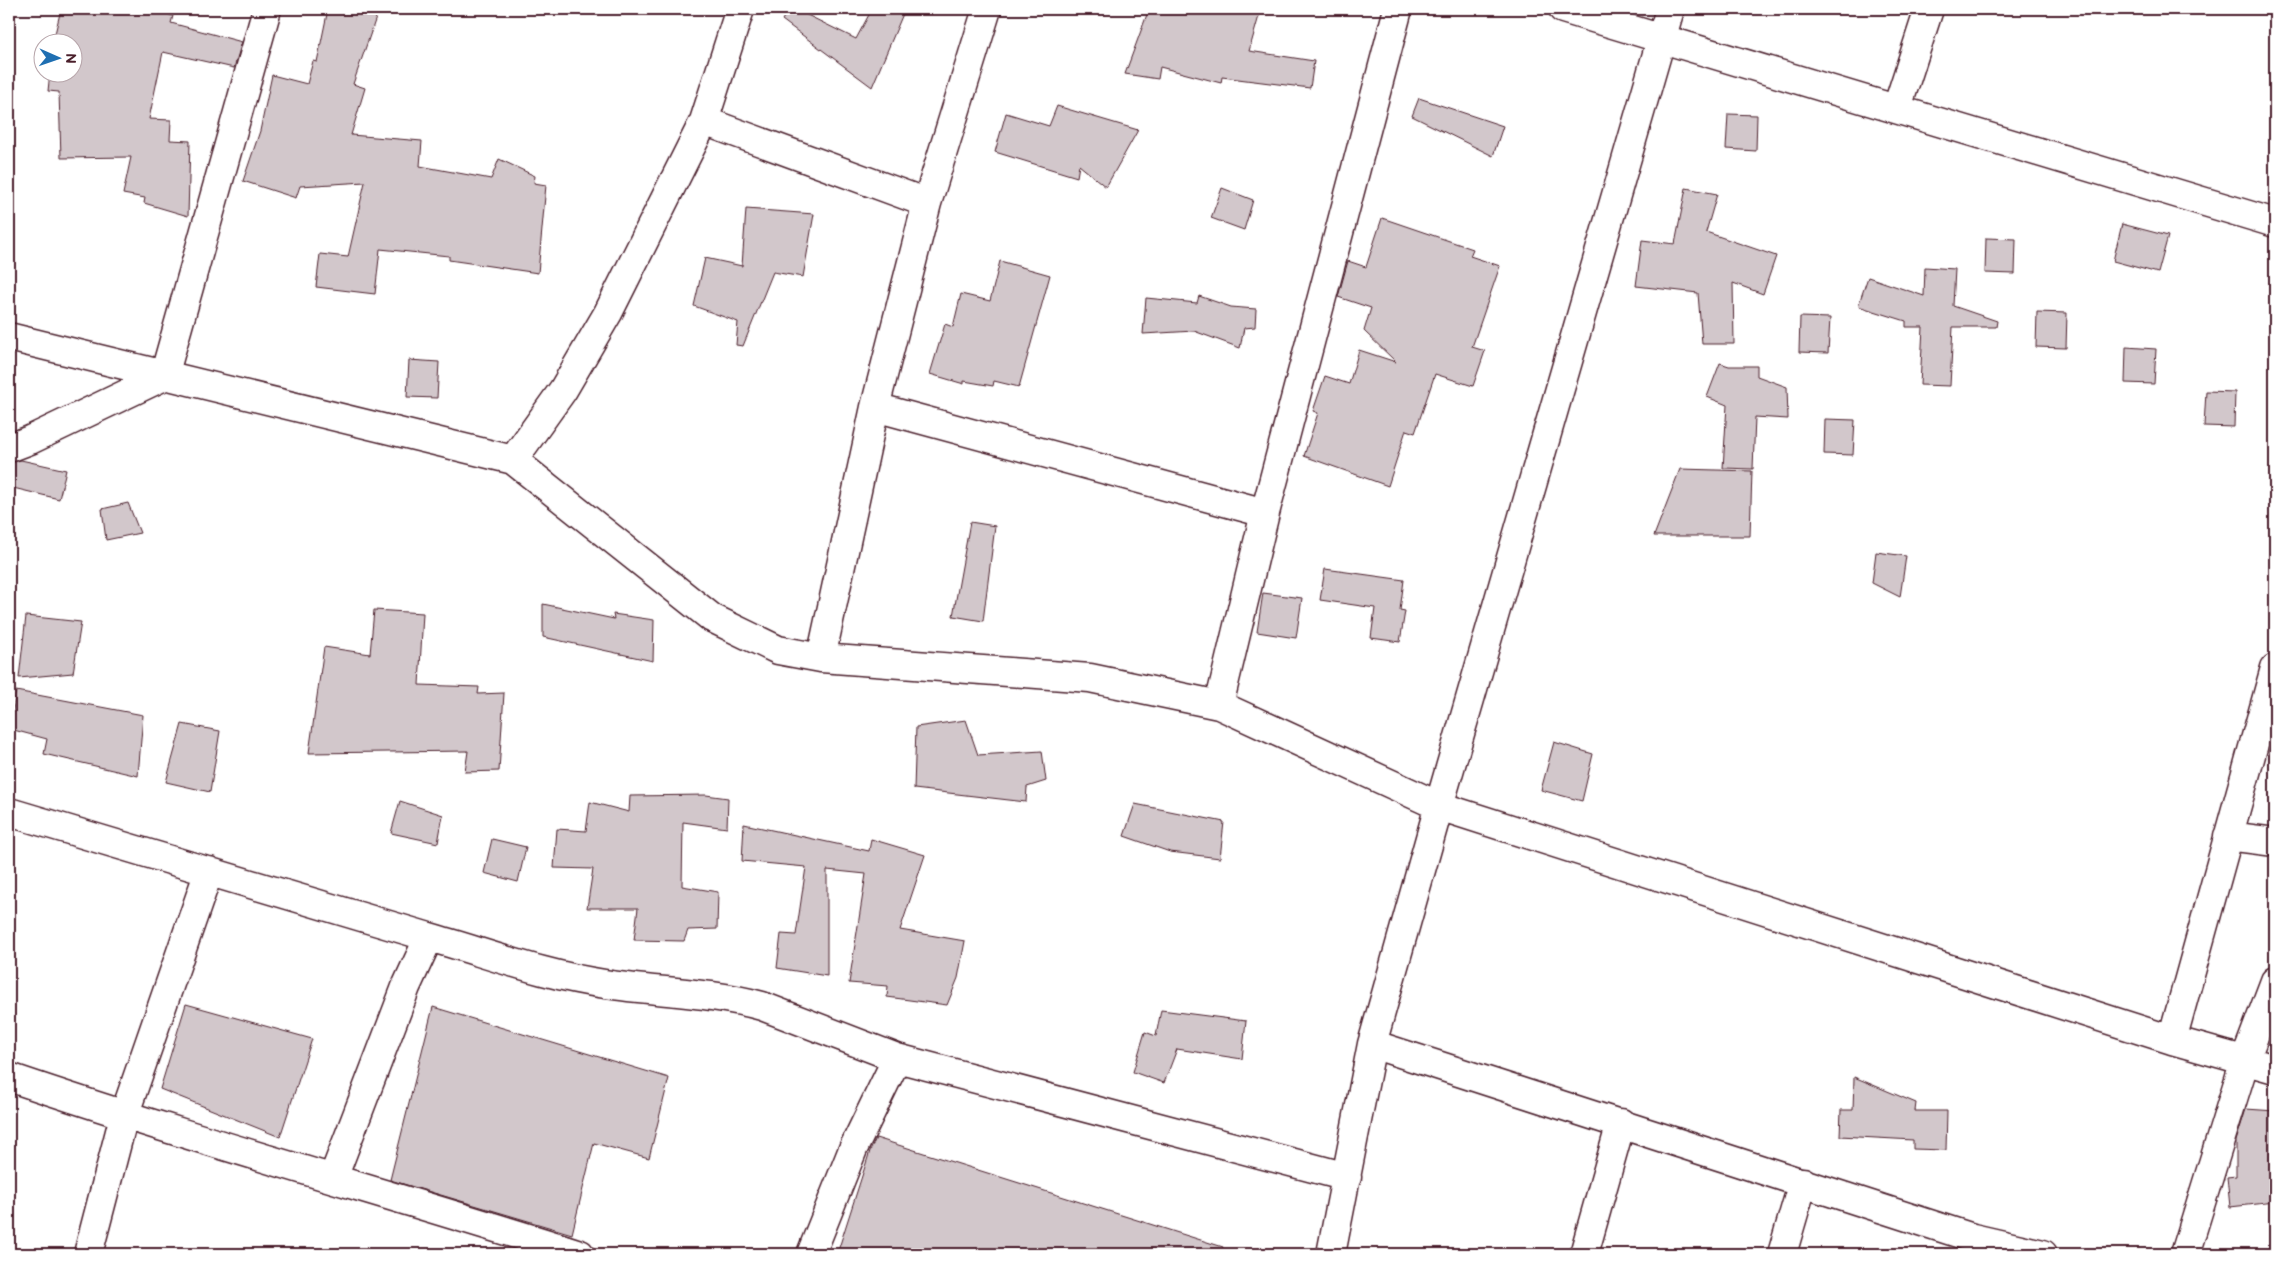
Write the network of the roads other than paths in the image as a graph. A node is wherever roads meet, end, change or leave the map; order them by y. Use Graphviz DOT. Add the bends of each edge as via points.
graph roads {
  1 [pos="267,9"];
  2 [pos="740,9"];
  3 [pos="988,9"];
  4 [pos="1398,9"];
  5 [pos="1563,9"];
  6 [pos="1670,9"];
  7 [pos="1928,9"];
  8 [pos="1662,38"];
  9 [pos="1897,108"];
  10 [pos="704,121"];
  11 [pos="927,203"];
  12 [pos="2275,223"];
  13 [pos="9,338"];
  14 [pos="164,376"];
  15 [pos="875,407"];
  16 [pos="9,448"];
  17 [pos="513,460"];
  18 [pos="1265,513"];
  19 [pos="821,658"];
  20 [pos="2275,668"];
  21 [pos="1219,706"];
  22 [pos="1439,806"];
  23 [pos="9,812"];
  24 [pos="2228,836"];
  25 [pos="2275,842"];
  26 [pos="209,871"];
  27 [pos="429,937"];
  28 [pos="2275,981"];
  29 [pos="2172,1040"];
  30 [pos="1372,1044"];
  31 [pos="897,1058"];
  32 [pos="2245,1060"];
  33 [pos="2275,1069"];
  34 [pos="9,1077"];
  35 [pos="124,1116"];
  36 [pos="1622,1123"];
  37 [pos="1347,1176"];
  38 [pos="333,1178"];
  39 [pos="1803,1182"];
  40 [pos="1970,1246"];
  41 [pos="88,1254"];
  42 [pos="580,1254"];
  43 [pos="811,1254"];
  44 [pos="1331,1254"];
  45 [pos="1584,1254"];
  46 [pos="1782,1254"];
  47 [pos="2043,1254"];
  48 [pos="2185,1254"];
  1 -- 14 [label="street"];
  2 -- 10 [label="street"];
  3 -- 11 [label="street"];
  4 -- 18 [label="street"];
  5 -- 8 [label="street"];
  6 -- 8 [label="street"];
  7 -- 9 [label="street"];
  8 -- 9 [label="street"];
  8 -- 22 [label="street"];
  9 -- 12 [label="street"];
  10 -- 11 [label="street"];
  10 -- 17 [label="street" via="608,313 563,390"];
  11 -- 15 [label="street"];
  13 -- 14 [label="street"];
  14 -- 16 [label="street"];
  14 -- 17 [label="street"];
  15 -- 18 [label="street"];
  15 -- 19 [label="street"];
  17 -- 19 [label="street" via="712,618 778,650"];
  18 -- 21 [label="street"];
  19 -- 21 [label="street" via="1090,678"];
  20 -- 24 [label="street"];
  21 -- 22 [label="street"];
  22 -- 29 [label="street"];
  22 -- 30 [label="street"];
  23 -- 26 [label="street"];
  24 -- 25 [label="street"];
  24 -- 29 [label="street"];
  26 -- 27 [label="street"];
  26 -- 35 [label="street"];
  27 -- 31 [label="street" via="568,977 746,1001"];
  27 -- 38 [label="street"];
  28 -- 32 [label="street"];
  29 -- 32 [label="street"];
  30 -- 36 [label="street"];
  30 -- 37 [label="street"];
  31 -- 37 [label="street"];
  31 -- 43 [label="street" via="853,1149"];
  32 -- 33 [label="street"];
  32 -- 48 [label="street"];
  34 -- 35 [label="street"];
  35 -- 38 [label="street"];
  35 -- 41 [label="street"];
  36 -- 39 [label="street"];
  36 -- 45 [label="street"];
  37 -- 44 [label="street"];
  38 -- 42 [label="street"];
  39 -- 40 [label="street"];
  39 -- 46 [label="street"];
  40 -- 47 [label="street"];
}
